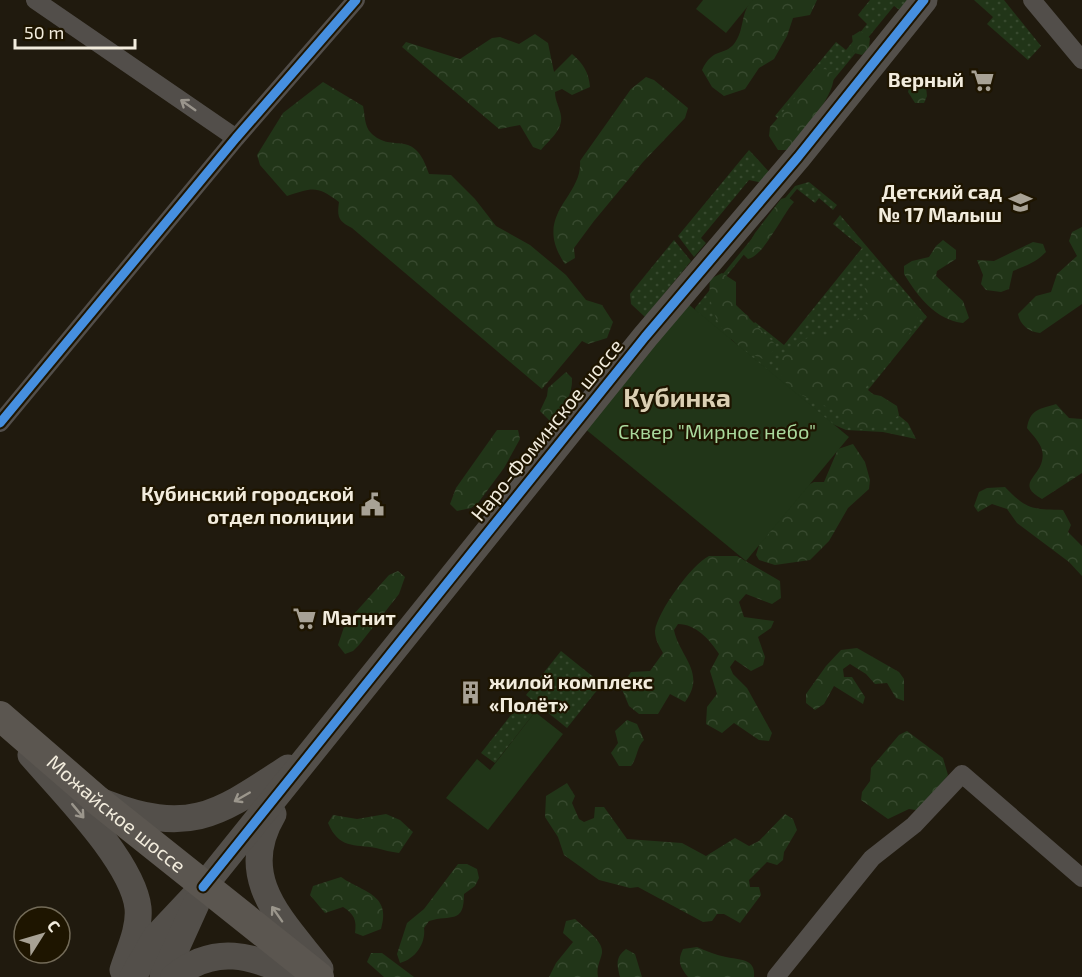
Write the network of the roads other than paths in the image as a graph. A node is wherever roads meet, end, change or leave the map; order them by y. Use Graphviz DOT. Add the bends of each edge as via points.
graph roads {
  1 [pos="35,0"];
  2 [pos="924,0"];
  3 [pos="1032,0"];
  4 [pos="353,1"];
  5 [pos="1082,60"];
  6 [pos="236,138"];
  7 [pos="0,423"];
  8 [pos="0,716"];
  9 [pos="309,754"];
  10 [pos="97,800"];
  11 [pos="1082,878"];
  12 [pos="203,887"];
  13 [pos="121,977"];
  14 [pos="133,977"];
  15 [pos="164,977"];
  16 [pos="174,977"];
  17 [pos="301,977"];
  18 [pos="319,977"];
  19 [pos="326,977"];
  20 [pos="776,977"];
  6 -- 1 [label="street, one-way"];
  2 -- 9 [label="street, Наро-Фоминское шоссе" via="798,157 645,337"];
  3 -- 5 [label="street"];
  4 -- 6 [label="street"];
  6 -- 7 [label="street"];
  8 -- 10 [label="main road, Можайское шоссе"];
  8 -- 13 [label="street, one-way" via="110,849 131,886 138,911 137,928"];
  9 -- 10 [label="street, one-way" via="247,795 195,819 154,818"];
  9 -- 12 [label="street, Наро-Фоминское шоссе"];
  19 -- 9 [label="street, one-way" via="273,909 259,873 258,855 264,831"];
  10 -- 12 [label="main road, Можайское шоссе"];
  11 -- 20 [label="street" via="962,774 914,825 872,858"];
  12 -- 14 [label="street, Наро-Фоминское шоссе" via="155,938"];
  12 -- 15 [label="street, Наро-Фоминское шоссе"];
  12 -- 18 [label="main road, Можайское шоссе"];
  16 -- 17 [label="street" via="199,960 228,955 253,958"];
}
